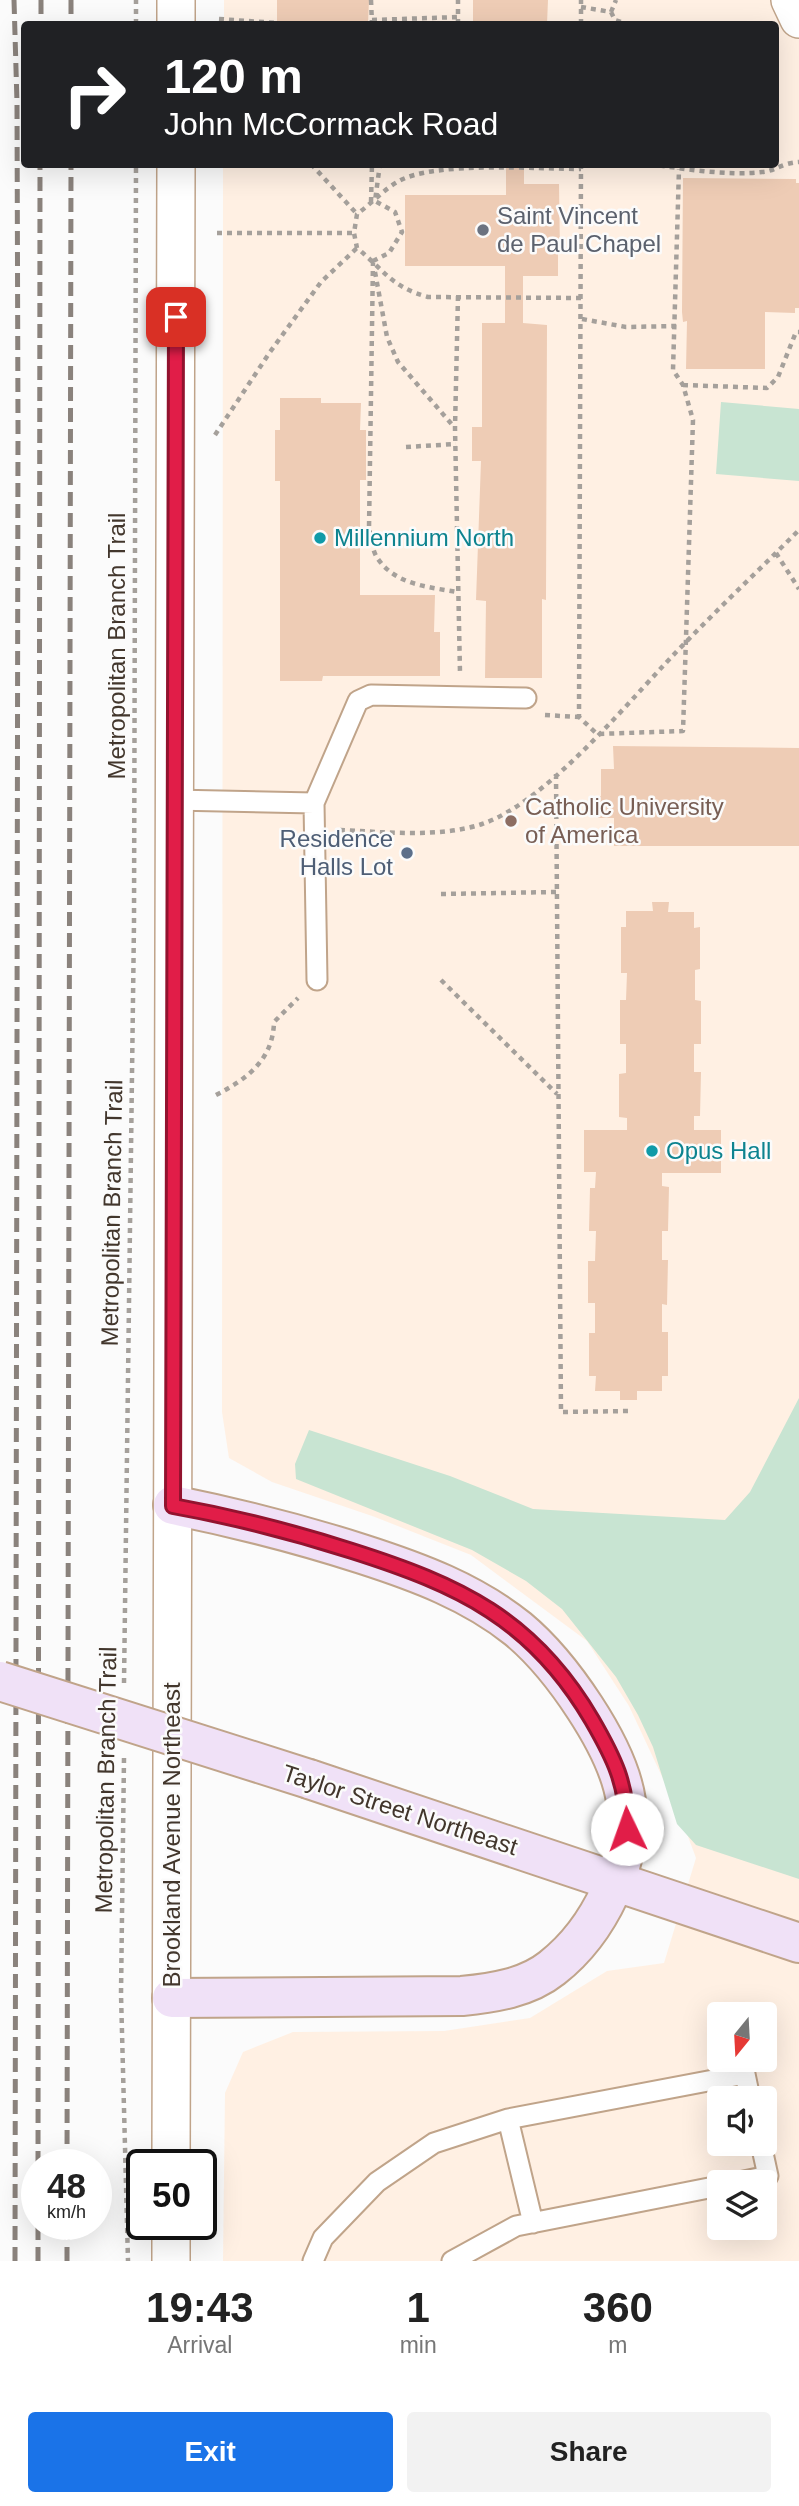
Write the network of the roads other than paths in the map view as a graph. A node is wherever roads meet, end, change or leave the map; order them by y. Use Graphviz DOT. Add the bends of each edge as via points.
graph roads {
  1 [pos="176,0"];
  2 [pos="790,0"];
  3 [pos="799,19"];
  4 [pos="176,21"];
  5 [pos="176,168"];
  6 [pos="526,698"];
  7 [pos="173,800"];
  8 [pos="314,803"];
  9 [pos="317,980"];
  10 [pos="173,1506"];
  11 [pos="0,1681"];
  12 [pos="615,1881"];
  13 [pos="799,1943"];
  14 [pos="172,1998"];
  15 [pos="748,2086"];
  16 [pos="508,2119"];
  17 [pos="172,2149"];
  18 [pos="707,2188"];
  19 [pos="533,2223"];
  20 [pos="171,2240"];
  21 [pos="171,2261"];
  22 [pos="313,2261"];
  23 [pos="452,2261"];
  1 -- 4 [label="street"];
  2 -- 3 [label="street"];
  5 -- 7 [label="street, Brookland Avenue Northeast"];
  6 -- 8 [label="lane" via="371,695 358,701"];
  7 -- 8 [label="lane"];
  7 -- 10 [label="street, Brookland Avenue Northeast"];
  8 -- 9 [label="lane"];
  10 -- 12 [label="main road" via="292,1532 407,1569 478,1601 517,1628 578,1697 621,1778 627,1829"];
  10 -- 14 [label="street, Brookland Avenue Northeast"];
  11 -- 12 [label="main road, Taylor Street Northeast, bridge"];
  12 -- 13 [label="main road, Taylor Street Northeast"];
  12 -- 14 [label="main road" via="589,1930 560,1960 543,1974 504,1990 462,1996"];
  14 -- 17 [label="street, Brookland Avenue Northeast"];
  15 -- 16 [label="lane" via="745,2074"];
  16 -- 19 [label="lane"];
  16 -- 22 [label="lane" via="435,2143 377,2182 323,2238"];
  18 -- 19 [label="lane"];
  19 -- 23 [label="lane" via="516,2226"];
  20 -- 21 [label="street"];
}
